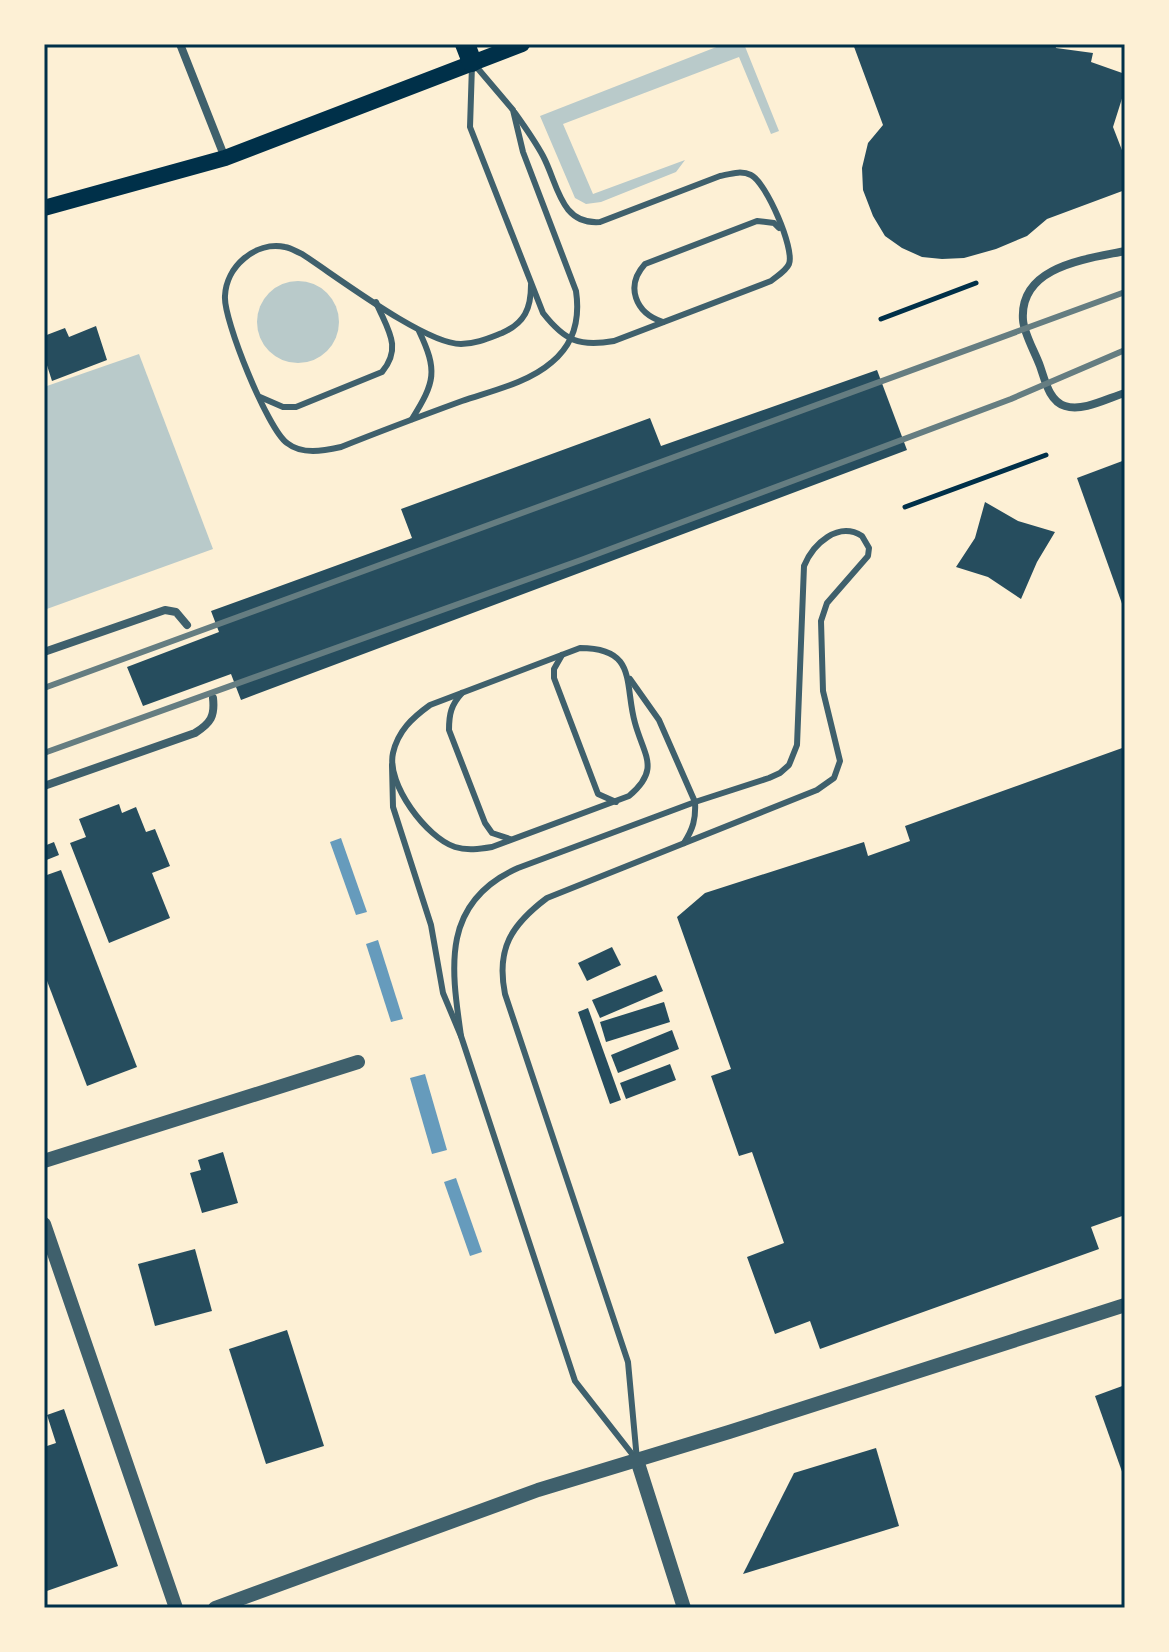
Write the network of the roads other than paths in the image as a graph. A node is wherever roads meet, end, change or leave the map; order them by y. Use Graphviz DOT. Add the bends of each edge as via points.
graph roads {
  1 [pos="180,44"];
  2 [pos="522,44"];
  3 [pos="468,53"];
  4 [pos="513,110"];
  5 [pos="225,158"];
  6 [pos="44,208"];
  7 [pos="782,230"];
  8 [pos="1125,251"];
  9 [pos="531,285"];
  10 [pos="376,302"];
  11 [pos="663,322"];
  12 [pos="419,331"];
  13 [pos="571,340"];
  14 [pos="1125,393"];
  15 [pos="258,396"];
  16 [pos="412,419"];
  17 [pos="187,625"];
  18 [pos="44,652"];
  19 [pos="562,654"];
  20 [pos="629,677"];
  21 [pos="463,691"];
  22 [pos="213,698"];
  23 [pos="392,765"];
  24 [pos="44,786"];
  25 [pos="616,802"];
  26 [pos="695,802"];
  27 [pos="517,838"];
  28 [pos="684,843"];
  29 [pos="461,1036"];
  30 [pos="358,1062"];
  31 [pos="44,1161"];
  32 [pos="44,1224"];
  33 [pos="1125,1305"];
  34 [pos="637,1460"];
  35 [pos="176,1608"];
  36 [pos="215,1608"];
  37 [pos="684,1608"];
  1 -- 5 [label="street"];
  2 -- 3 [label="main road"];
  3 -- 4 [label="lane"];
  3 -- 5 [label="main road"];
  3 -- 9 [label="lane" via="470,127"];
  4 -- 7 [label="lane" via="543,156 565,205 587,223 738,172 760,182"];
  4 -- 13 [label="lane" via="523,152 576,291 579,309"];
  5 -- 6 [label="main road"];
  7 -- 11 [label="lane" via="791,252 779,275"];
  7 -- 11 [label="lane" via="757,221 645,264 635,275 634,290 649,317"];
  8 -- 14 [label="street" via="1050,271 1033,286 1023,320 1051,395 1065,406 1084,406"];
  9 -- 12 [label="lane" via="530,308 523,320 499,334 458,345"];
  9 -- 13 [label="lane" via="543,313"];
  10 -- 12 [label="lane"];
  10 -- 15 [label="lane" via="394,344 392,360 382,372 296,407"];
  10 -- 15 [label="lane" via="283,246 246,256 234,269 225,297"];
  11 -- 13 [label="lane" via="614,341 592,345"];
  12 -- 16 [label="lane" via="434,374"];
  13 -- 16 [label="lane" via="551,363 530,376"];
  15 -- 16 [label="lane" via="276,431 287,444 302,450 341,447"];
  17 -- 18 [label="street" via="176,612 165,610"];
  19 -- 20 [label="lane" via="580,648 609,652"];
  19 -- 21 [label="lane"];
  19 -- 25 [label="lane" via="554,678 598,794"];
  20 -- 25 [label="lane" via="634,722 649,765 640,788"];
  20 -- 26 [label="lane" via="659,720"];
  21 -- 23 [label="lane" via="411,719 401,732"];
  21 -- 27 [label="lane" via="452,703 449,730 485,823 492,833"];
  22 -- 24 [label="street" via="214,714 195,733"];
  23 -- 27 [label="lane" via="410,807 438,838 473,850"];
  23 -- 29 [label="lane" via="393,807 431,925 443,993"];
  25 -- 27 [label="lane"];
  26 -- 28 [label="lane" via="692,831"];
  26 -- 28 [label="lane" via="780,773 795,755 804,566 818,543 838,532 856,532 867,541 868,556 827,603 821,621 823,691 840,761 834,778 817,790"];
  26 -- 29 [label="lane" via="518,868 484,889 470,907 453,954"];
  28 -- 34 [label="lane" via="547,898 515,927 502,956 505,994 628,1362"];
  29 -- 34 [label="lane" via="575,1381"];
  30 -- 31 [label="street"];
  32 -- 35 [label="street"];
  33 -- 34 [label="street"];
  34 -- 36 [label="street" via="538,1490"];
  34 -- 37 [label="street"];
}
